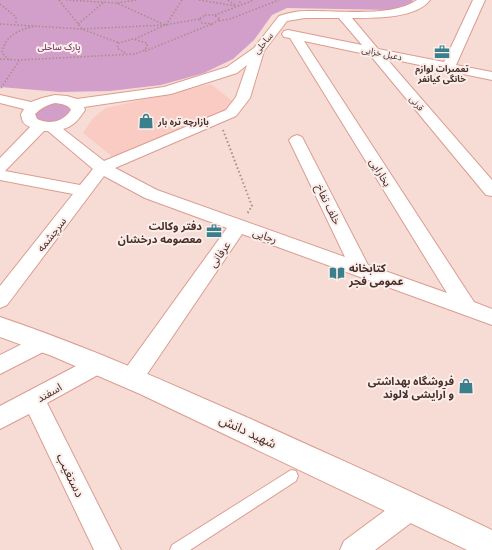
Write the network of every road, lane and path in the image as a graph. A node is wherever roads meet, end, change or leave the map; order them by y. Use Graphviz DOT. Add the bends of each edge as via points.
graph roads {
  1 [pos="59,0"];
  2 [pos="66,0"];
  3 [pos="136,0"];
  4 [pos="182,0"];
  5 [pos="199,0"];
  6 [pos="228,0"];
  7 [pos="241,0"];
  8 [pos="254,0"];
  9 [pos="279,0"];
  10 [pos="424,0"];
  11 [pos="479,0"];
  12 [pos="105,2"];
  13 [pos="117,3"];
  14 [pos="0,4"];
  15 [pos="237,6"];
  16 [pos="214,15"];
  17 [pos="343,15"];
  18 [pos="199,19"];
  19 [pos="219,21"];
  20 [pos="0,24"];
  21 [pos="16,24"];
  22 [pos="78,24"];
  23 [pos="212,24"];
  24 [pos="165,25"];
  25 [pos="38,26"];
  26 [pos="82,29"];
  27 [pos="273,31"];
  28 [pos="295,36"];
  29 [pos="134,39"];
  30 [pos="120,43"];
  31 [pos="143,51"];
  32 [pos="258,51"];
  33 [pos="374,52"];
  34 [pos="127,54"];
  35 [pos="0,59"];
  36 [pos="9,60"];
  37 [pos="20,60"];
  38 [pos="448,67"];
  39 [pos="492,76"];
  40 [pos="0,89"];
  41 [pos="0,99"];
  42 [pos="75,104"];
  43 [pos="33,107"];
  44 [pos="219,118"];
  45 [pos="46,127"];
  46 [pos="297,140"];
  47 [pos="0,167"];
  48 [pos="102,168"];
  49 [pos="0,175"];
  50 [pos="85,190"];
  51 [pos="492,191"];
  52 [pos="238,226"];
  53 [pos="360,268"];
  54 [pos="0,300"];
  55 [pos="467,308"];
  56 [pos="492,317"];
  57 [pos="0,327"];
  58 [pos="44,342"];
  59 [pos="0,364"];
  60 [pos="97,364"];
  61 [pos="131,379"];
  62 [pos="34,400"];
  63 [pos="0,418"];
  64 [pos="291,476"];
  65 [pos="411,507"];
  66 [pos="492,546"];
  67 [pos="108,550"];
  68 [pos="177,550"];
  69 [pos="353,550"];
  1 -- 22 [label="path"];
  2 -- 12 [label="path"];
  3 -- 13 [label="path"];
  4 -- 24 [label="path"];
  5 -- 15 [label="path"];
  6 -- 15 [label="path"];
  7 -- 15 [label="path"];
  8 -- 15 [label="path"];
  9 -- 19 [label="path"];
  10 -- 17 [label="street, ساحلی" via="421,5 392,13"];
  11 -- 38 [label="street"];
  12 -- 13 [label="path"];
  12 -- 22 [label="path"];
  13 -- 24 [label="path"];
  14 -- 21 [label="path" via="16,17"];
  15 -- 16 [label="path"];
  16 -- 18 [label="path" via="205,15"];
  16 -- 19 [label="path" via="220,19"];
  17 -- 27 [label="street, ساحلی" via="305,14 283,18"];
  17 -- 33 [label="street, قرنی"];
  18 -- 23 [label="path" via="202,23"];
  18 -- 24 [label="path"];
  19 -- 23 [label="path"];
  20 -- 21 [label="path"];
  21 -- 25 [label="path"];
  22 -- 26 [label="path"];
  23 -- 31 [label="path"];
  24 -- 26 [label="path"];
  24 -- 29 [label="path"];
  25 -- 26 [label="path"];
  25 -- 36 [label="path" via="9,36 2,44 2,53"];
  26 -- 30 [label="path"];
  27 -- 28 [label="street, دعبل خزایی"];
  27 -- 32 [label="street, ساحلی"];
  28 -- 33 [label="street, دعبل خزایی"];
  28 -- 55 [label="street, بخارایی"];
  29 -- 30 [label="path"];
  29 -- 31 [label="path" via="147,43"];
  30 -- 34 [label="path" via="117,48"];
  31 -- 34 [label="path"];
  32 -- 42 [label="street, ساحلی" via="232,70 166,92"];
  32 -- 44 [label="street" via="244,98 231,113"];
  33 -- 38 [label="street, دعبل خزایی"];
  33 -- 51 [label="street, قرنی"];
  34 -- 37 [label="path"];
  35 -- 36 [label="path"];
  36 -- 37 [label="path"];
  37 -- 40 [label="path"];
  38 -- 39 [label="street, دعبل خزایی"];
  41 -- 43 [label="street"];
  42 -- 43 [label="street" via="55,99 43,101"];
  42 -- 45 [label="street" via="78,110 74,118 65,124"];
  43 -- 45 [label="street, رجایی" via="28,114 30,122"];
  44 -- 48 [label="street"];
  44 -- 52 [label="path" via="252,206"];
  45 -- 47 [label="street"];
  45 -- 48 [label="street, رجایی"];
  46 -- 53 [label="street, خلف تفاخ"];
  48 -- 50 [label="street, سرچشمه"];
  48 -- 52 [label="street, رجایی" via="151,194"];
  49 -- 50 [label="street"];
  50 -- 54 [label="street, سرچشمه"];
  52 -- 53 [label="street, رجایی"];
  52 -- 61 [label="street, عرفانی"];
  53 -- 55 [label="street, رجایی"];
  55 -- 56 [label="street, رجایی"];
  57 -- 58 [label="main road, شهید دانش"];
  58 -- 59 [label="street"];
  58 -- 60 [label="main road, شهید دانش"];
  60 -- 61 [label="main road, شهید دانش"];
  60 -- 62 [label="street, اسفند"];
  61 -- 65 [label="main road, شهید دانش"];
  62 -- 63 [label="street, اسفند"];
  62 -- 67 [label="street, دستغیب"];
  64 -- 68 [label="lane"];
  65 -- 66 [label="main road, شهید دانش"];
  65 -- 69 [label="street"];
}
